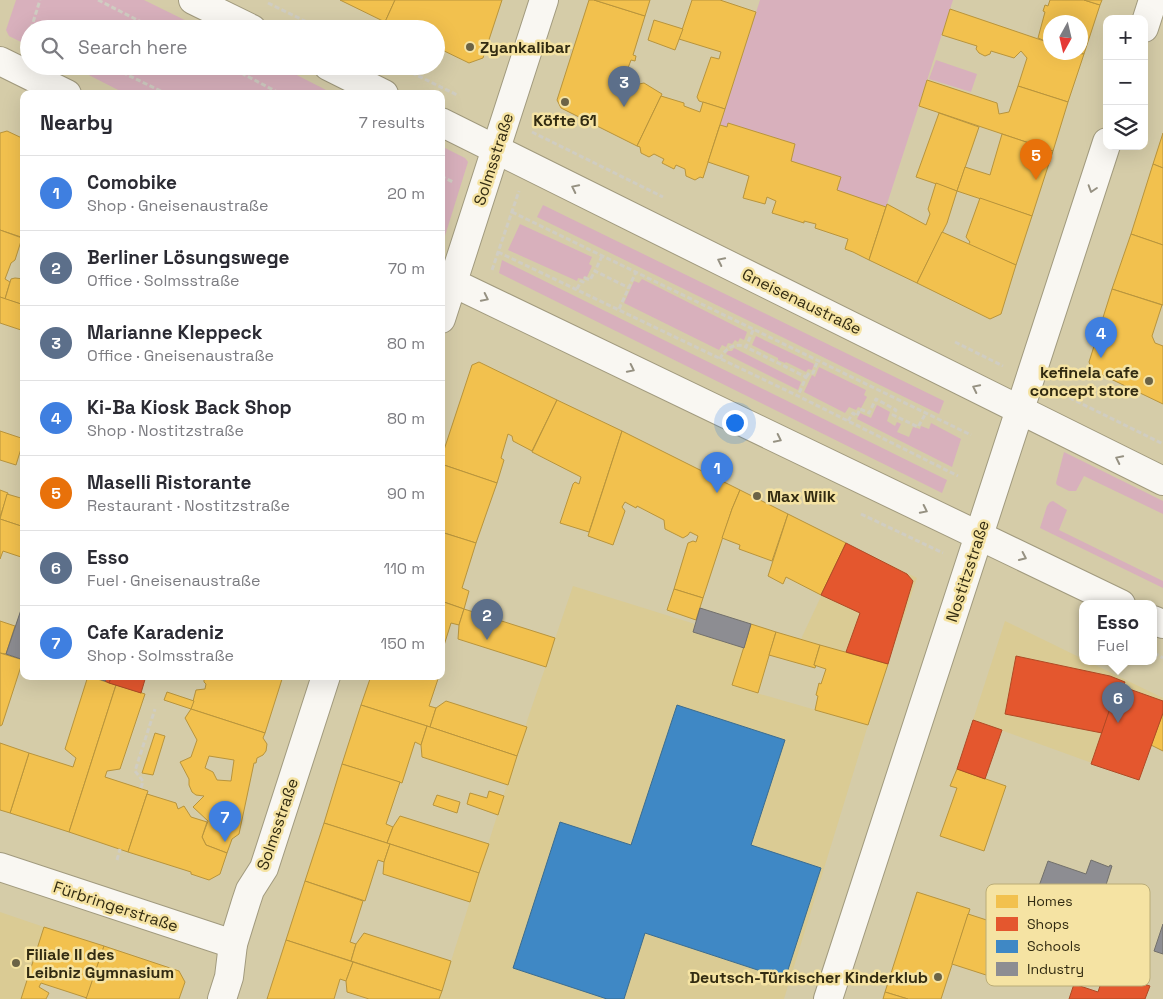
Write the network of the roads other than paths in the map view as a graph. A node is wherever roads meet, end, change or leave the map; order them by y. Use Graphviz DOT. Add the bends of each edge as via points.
graph roads {
  1 [pos="193,0"];
  2 [pos="544,0"];
  3 [pos="1153,0"];
  4 [pos="1148,16"];
  5 [pos="234,20"];
  6 [pos="0,61"];
  7 [pos="20,71"];
  8 [pos="28,75"];
  9 [pos="346,75"];
  10 [pos="59,90"];
  11 [pos="376,90"];
  12 [pos="445,124"];
  13 [pos="496,149"];
  14 [pos="1104,150"];
  15 [pos="447,280"];
  16 [pos="445,293"];
  17 [pos="1019,410"];
  18 [pos="1163,481"];
  19 [pos="979,536"];
  20 [pos="1113,600"];
  21 [pos="325,680"];
  22 [pos="0,867"];
  23 [pos="232,944"];
  24 [pos="222,999"];
  25 [pos="828,999"];
  1 -- 5 [label="street"];
  2 -- 13 [label="street, Solmsstraße"];
  3 -- 4 [label="street"];
  6 -- 7 [label="street"];
  8 -- 10 [label="street"];
  9 -- 11 [label="street"];
  12 -- 13 [label="street, Gneisenaustraße"];
  13 -- 15 [label="street, Solmsstraße"];
  17 -- 13 [label="street, Gneisenaustraße, one-way"];
  14 -- 17 [label="street, Nostitzstraße, one-way"];
  15 -- 16 [label="street, Solmsstraße"];
  15 -- 19 [label="street, one-way"];
  18 -- 17 [label="street, Gneisenaustraße, one-way"];
  17 -- 19 [label="street, Nostitzstraße"];
  19 -- 20 [label="street, one-way"];
  19 -- 25 [label="street, Nostitzstraße"];
  21 -- 23 [label="street, Solmsstraße" via="264,868 250,890"];
  22 -- 23 [label="street, Fürbringerstraße"];
  23 -- 24 [label="street, Solmsstraße" via="230,977"];
}
